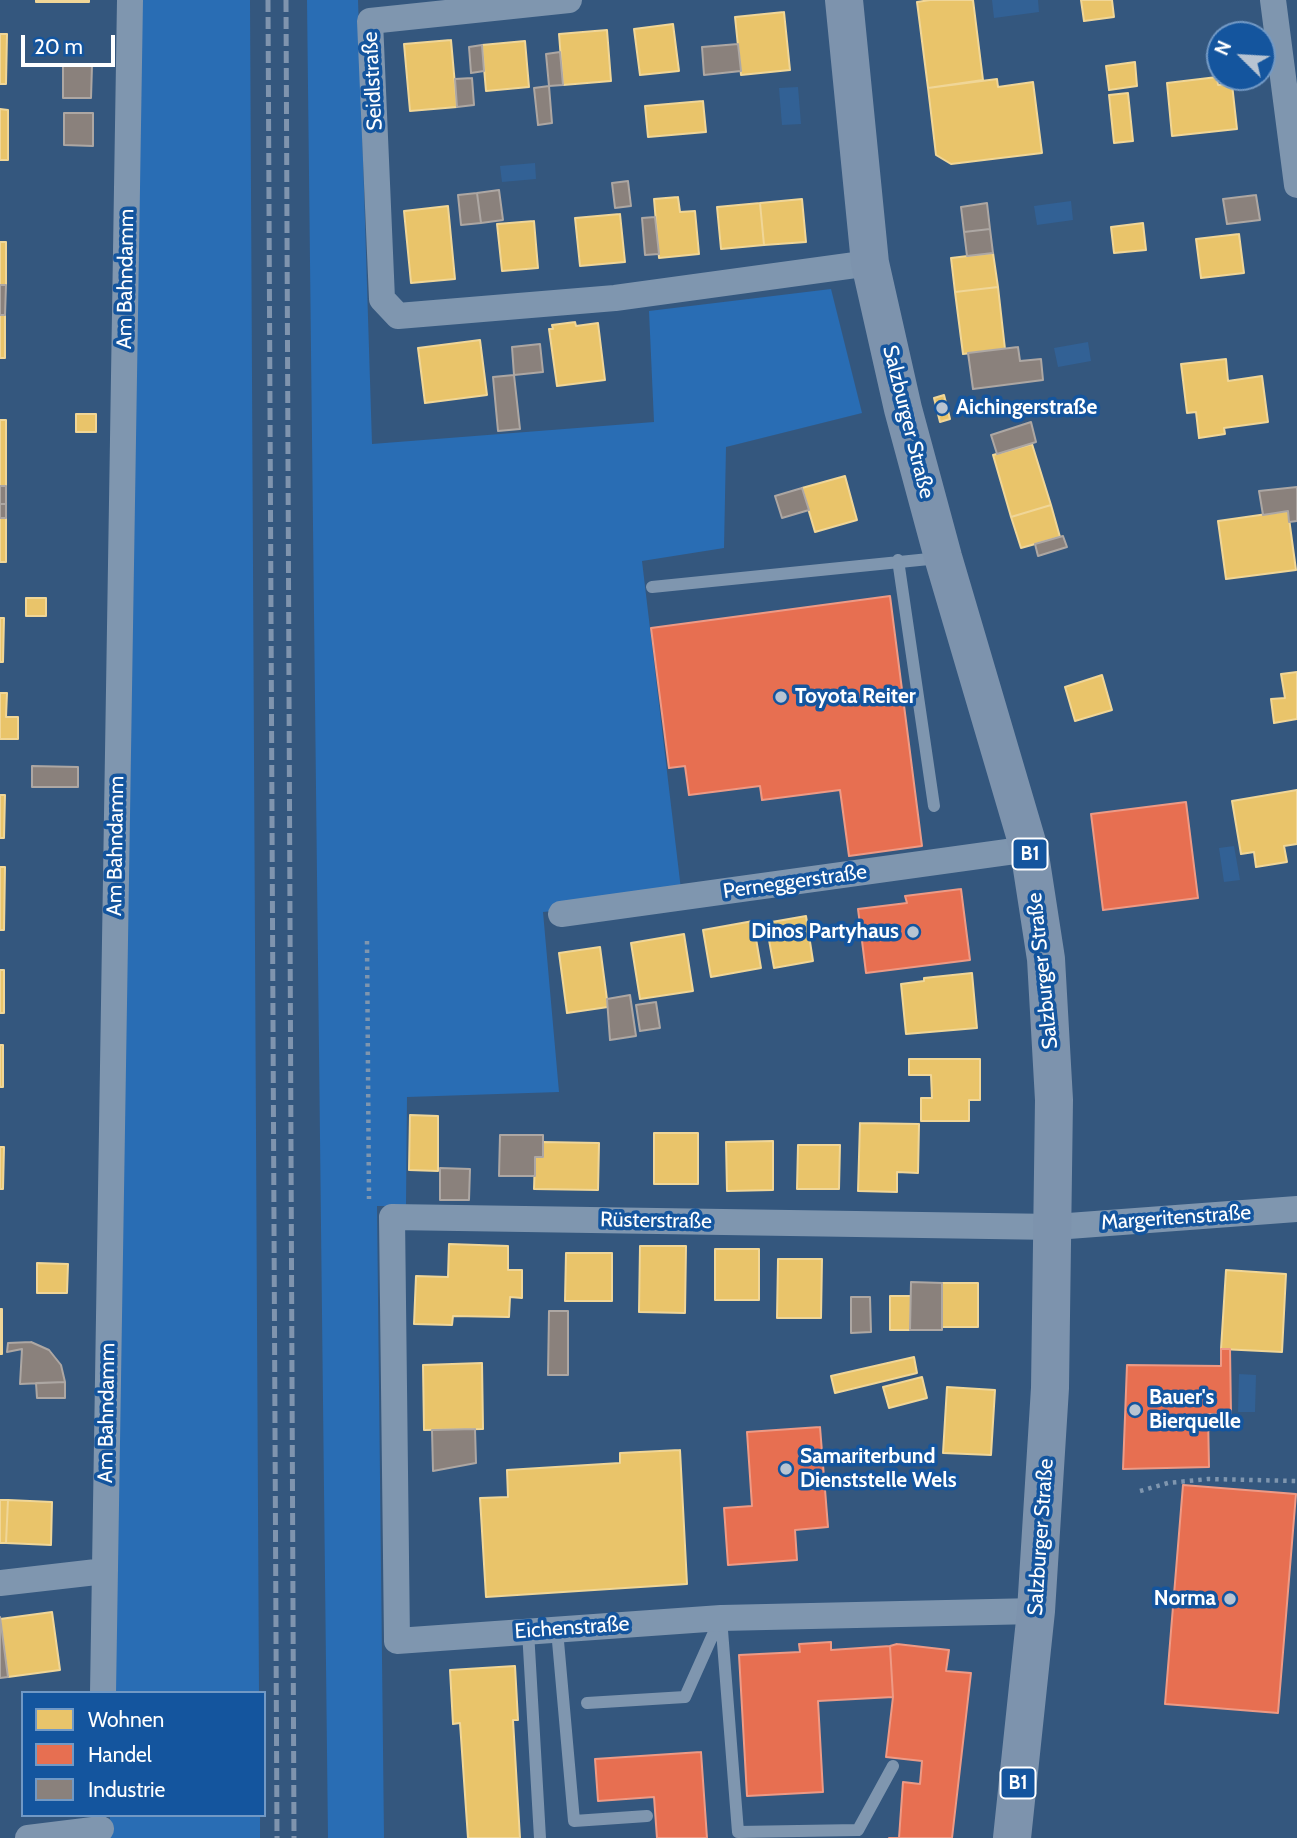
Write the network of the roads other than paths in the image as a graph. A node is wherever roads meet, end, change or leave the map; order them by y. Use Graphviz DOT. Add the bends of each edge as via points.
graph roads {
  1 [pos="130,0"];
  2 [pos="569,0"];
  3 [pos="844,0"];
  4 [pos="1273,0"];
  5 [pos="1297,185"];
  6 [pos="870,263"];
  7 [pos="943,557"];
  8 [pos="898,560"];
  9 [pos="652,587"];
  10 [pos="934,806"];
  11 [pos="1029,849"];
  12 [pos="561,914"];
  13 [pos="1297,1209"];
  14 [pos="1055,1227"];
  15 [pos="394,1352"];
  16 [pos="105,1571"];
  17 [pos="0,1583"];
  18 [pos="1036,1611"];
  19 [pos="721,1618"];
  20 [pos="557,1630"];
  21 [pos="528,1631"];
  22 [pos="103,1691"];
  23 [pos="587,1703"];
  24 [pos="893,1766"];
  25 [pos="647,1816"];
  26 [pos="101,1827"];
  27 [pos="29,1838"];
  28 [pos="540,1838"];
  29 [pos="1013,1838"];
  1 -- 16 [label="street, Am Bahndamm"];
  2 -- 6 [label="street, Seidlstraße" via="370,20 382,299 398,316 615,298"];
  3 -- 6 [label="main road, Salzburger Straße / B1"];
  4 -- 5 [label="street"];
  6 -- 7 [label="main road, Salzburger Straße / B1"];
  7 -- 8 [label="lane"];
  7 -- 11 [label="main road, Salzburger Straße / B1"];
  8 -- 9 [label="lane"];
  8 -- 10 [label="lane"];
  11 -- 12 [label="street, Perneggerstraße"];
  11 -- 14 [label="main road, Salzburger Straße / B1" via="1046,959"];
  13 -- 14 [label="street, Margeritenstraße"];
  14 -- 15 [label="street, Rüsterstraße" via="392,1217"];
  14 -- 18 [label="main road, Salzburger Straße / B1"];
  15 -- 21 [label="street, Eichenstraße" via="397,1641"];
  16 -- 17 [label="street"];
  16 -- 22 [label="street, Am Bahndamm"];
  18 -- 19 [label="street, Eichenstraße"];
  18 -- 29 [label="main road, Salzburger Straße / B1"];
  19 -- 20 [label="street, Eichenstraße"];
  19 -- 23 [label="lane" via="685,1697"];
  19 -- 24 [label="lane" via="738,1832 858,1830"];
  20 -- 21 [label="street, Eichenstraße"];
  20 -- 25 [label="lane" via="574,1821"];
  21 -- 28 [label="lane"];
  26 -- 27 [label="street"];
}
